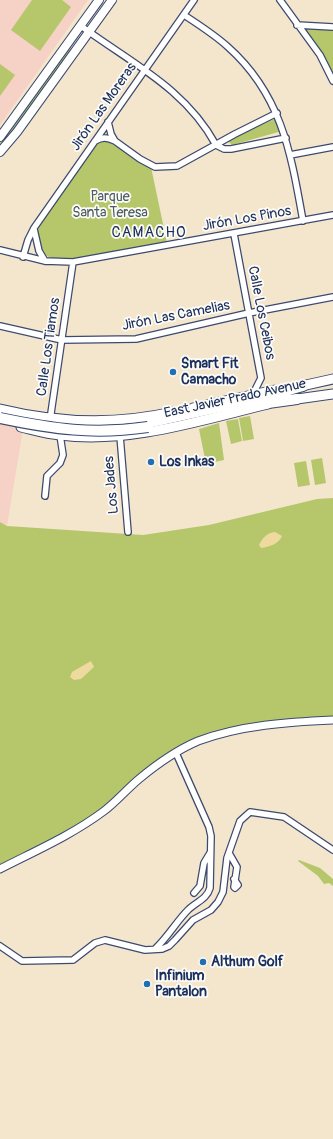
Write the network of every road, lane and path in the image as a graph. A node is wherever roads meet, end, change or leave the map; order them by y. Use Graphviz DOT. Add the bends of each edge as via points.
graph roads {
  1 [pos="99,0"];
  2 [pos="112,0"];
  3 [pos="194,0"];
  4 [pos="280,0"];
  5 [pos="89,14"];
  6 [pos="184,15"];
  7 [pos="98,19"];
  8 [pos="297,25"];
  9 [pos="81,26"];
  10 [pos="333,27"];
  11 [pos="89,32"];
  12 [pos="66,47"];
  13 [pos="77,50"];
  14 [pos="144,70"];
  15 [pos="333,80"];
  16 [pos="277,113"];
  17 [pos="108,121"];
  18 [pos="0,137"];
  19 [pos="286,138"];
  20 [pos="115,141"];
  21 [pos="94,142"];
  22 [pos="216,144"];
  23 [pos="333,147"];
  24 [pos="0,152"];
  25 [pos="290,155"];
  26 [pos="333,215"];
  27 [pos="303,221"];
  28 [pos="34,228"];
  29 [pos="234,234"];
  30 [pos="0,250"];
  31 [pos="23,257"];
  32 [pos="45,261"];
  33 [pos="73,262"];
  34 [pos="333,297"];
  35 [pos="249,313"];
  36 [pos="0,326"];
  37 [pos="62,340"];
  38 [pos="333,379"];
  39 [pos="303,386"];
  40 [pos="253,394"];
  41 [pos="333,394"];
  42 [pos="297,399"];
  43 [pos="0,409"];
  44 [pos="0,412"];
  45 [pos="0,418"];
  46 [pos="51,419"];
  47 [pos="0,422"];
  48 [pos="147,425"];
  49 [pos="44,432"];
  50 [pos="60,435"];
  51 [pos="120,436"];
  52 [pos="45,496"];
  53 [pos="128,532"];
  54 [pos="333,720"];
  55 [pos="176,753"];
  56 [pos="333,850"];
  57 [pos="210,853"];
  58 [pos="229,853"];
  59 [pos="0,869"];
  60 [pos="234,879"];
  61 [pos="194,893"];
  62 [pos="0,946"];
  63 [pos="155,949"];
  1 -- 5 [label="main road"];
  2 -- 7 [label="main road"];
  3 -- 6 [label="street, Jirón Las Moreras"];
  4 -- 8 [label="street"];
  5 -- 7 [label="main road" via="91,19"];
  5 -- 9 [label="main road"];
  6 -- 14 [label="street, Jirón Las Moreras"];
  6 -- 16 [label="street" via="221,41 244,62"];
  7 -- 11 [label="main road"];
  8 -- 10 [label="street"];
  8 -- 15 [label="street" via="320,55"];
  9 -- 11 [label="street"];
  9 -- 12 [label="main road"];
  11 -- 13 [label="main road"];
  11 -- 14 [label="street"];
  12 -- 13 [label="main road" via="71,46"];
  12 -- 18 [label="main road"];
  13 -- 24 [label="main road"];
  14 -- 17 [label="street, Jirón Las Moreras"];
  14 -- 22 [label="street" via="177,94 196,114"];
  16 -- 19 [label="street"];
  16 -- 22 [label="street"];
  17 -- 20 [label="street" via="110,134"];
  17 -- 21 [label="street, Jirón Las Moreras"];
  19 -- 22 [label="street" via="230,149"];
  19 -- 25 [label="street"];
  20 -- 21 [label="street" via="100,138"];
  20 -- 22 [label="street" via="151,165 166,168 177,166"];
  21 -- 28 [label="street, Jirón Las Moreras"];
  23 -- 25 [label="street"];
  25 -- 27 [label="street"];
  26 -- 27 [label="street, Jirón Los Pinos"];
  27 -- 29 [label="street, Jirón Los Pinos"];
  28 -- 31 [label="street, Jirón Las Moreras"];
  28 -- 32 [label="street"];
  29 -- 33 [label="street, Jirón Los Pinos"];
  29 -- 35 [label="street, Calle Los Ceibos"];
  30 -- 31 [label="street, Jirón Los Pinos"];
  31 -- 32 [label="street, Jirón Los Pinos"];
  32 -- 33 [label="street, Jirón Los Pinos"];
  33 -- 37 [label="street, Calle Los Tiamos"];
  34 -- 35 [label="street, Jirón Las Camelias"];
  35 -- 37 [label="street, Jirón Las Camelias" via="136,339"];
  35 -- 40 [label="street, Calle Los Ceibos" via="261,378"];
  36 -- 37 [label="street, Jirón Las Camelias"];
  37 -- 46 [label="street, Calle Los Tiamos"];
  38 -- 39 [label="main road, East Javier Prado Avenue"];
  39 -- 40 [label="main road, East Javier Prado Avenue"];
  39 -- 48 [label="highway"];
  40 -- 46 [label="main road, East Javier Prado Avenue" via="138,419 97,422"];
  41 -- 42 [label="main road, East Javier Prado Avenue"];
  42 -- 48 [label="highway"];
  42 -- 51 [label="main road, East Javier Prado Avenue"];
  43 -- 46 [label="main road, East Javier Prado Avenue"];
  44 -- 48 [label="highway" via="76,425"];
  45 -- 48 [label="highway, bridge" via="75,431 114,431"];
  46 -- 49 [label="street, Calle Los Tiamos"];
  47 -- 49 [label="main road, East Javier Prado Avenue"];
  49 -- 50 [label="main road, East Javier Prado Avenue"];
  50 -- 51 [label="main road, East Javier Prado Avenue"];
  50 -- 52 [label="street" via="62,455 57,466 47,476"];
  51 -- 53 [label="street, Los Jades"];
  54 -- 55 [label="street" via="304,721 230,731"];
  55 -- 57 [label="street" via="210,827"];
  55 -- 59 [label="street" via="80,827"];
  56 -- 58 [label="street" via="284,817 258,811 250,812 240,821"];
  57 -- 61 [label="street" via="204,863 200,886"];
  57 -- 63 [label="street" via="208,894 189,909 168,937"];
  58 -- 60 [label="street" via="237,867"];
  58 -- 63 [label="street" via="224,886 218,902 211,910 187,925 169,946"];
  62 -- 63 [label="street" via="16,958 30,962 73,960 99,941 105,940 145,950"];
}
